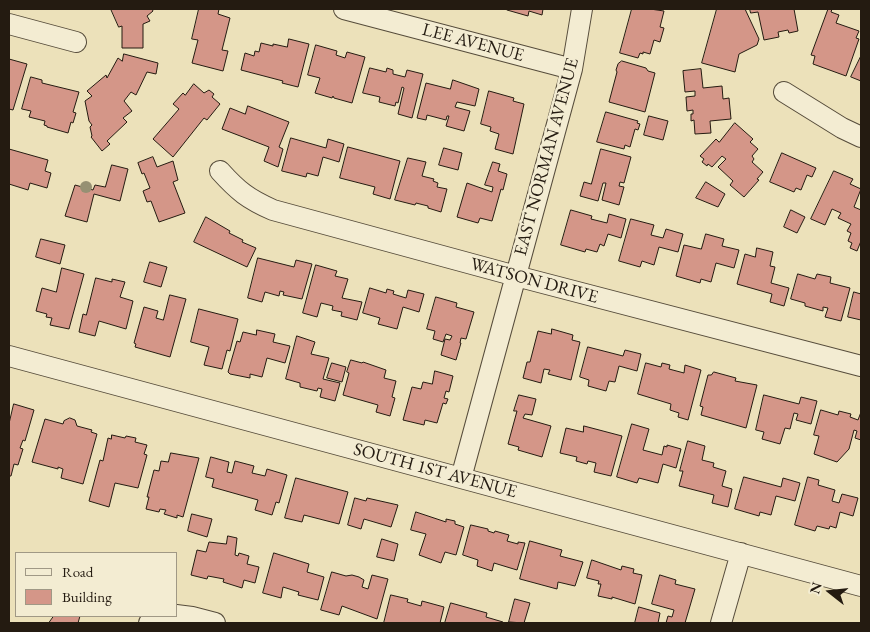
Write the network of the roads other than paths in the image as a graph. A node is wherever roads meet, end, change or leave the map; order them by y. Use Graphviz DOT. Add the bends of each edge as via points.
graph roads {
  1 [pos="344,9"];
  2 [pos="582,9"];
  3 [pos="9,24"];
  4 [pos="76,42"];
  5 [pos="572,69"];
  6 [pos="784,92"];
  7 [pos="861,137"];
  8 [pos="220,171"];
  9 [pos="516,276"];
  10 [pos="9,356"];
  11 [pos="861,366"];
  12 [pos="461,478"];
  13 [pos="741,553"];
  14 [pos="861,586"];
  15 [pos="178,615"];
  16 [pos="215,623"];
  17 [pos="721,623"];
  1 -- 5 [label="street, LEE AVENUE"];
  2 -- 5 [label="street, EAST NORMAN AVENUE"];
  3 -- 4 [label="street"];
  5 -- 9 [label="street, EAST NORMAN AVENUE"];
  6 -- 7 [label="street"];
  8 -- 9 [label="street, WATSON DRIVE" via="238,190 273,210"];
  9 -- 11 [label="street, WATSON DRIVE"];
  9 -- 12 [label="street, EAST NORMAN AVENUE"];
  10 -- 12 [label="street, SOUTH 1ST AVENUE"];
  12 -- 13 [label="street, SOUTH 1ST AVENUE"];
  13 -- 14 [label="street, SOUTH 1ST AVENUE"];
  13 -- 17 [label="street"];
  15 -- 16 [label="street"];
}
